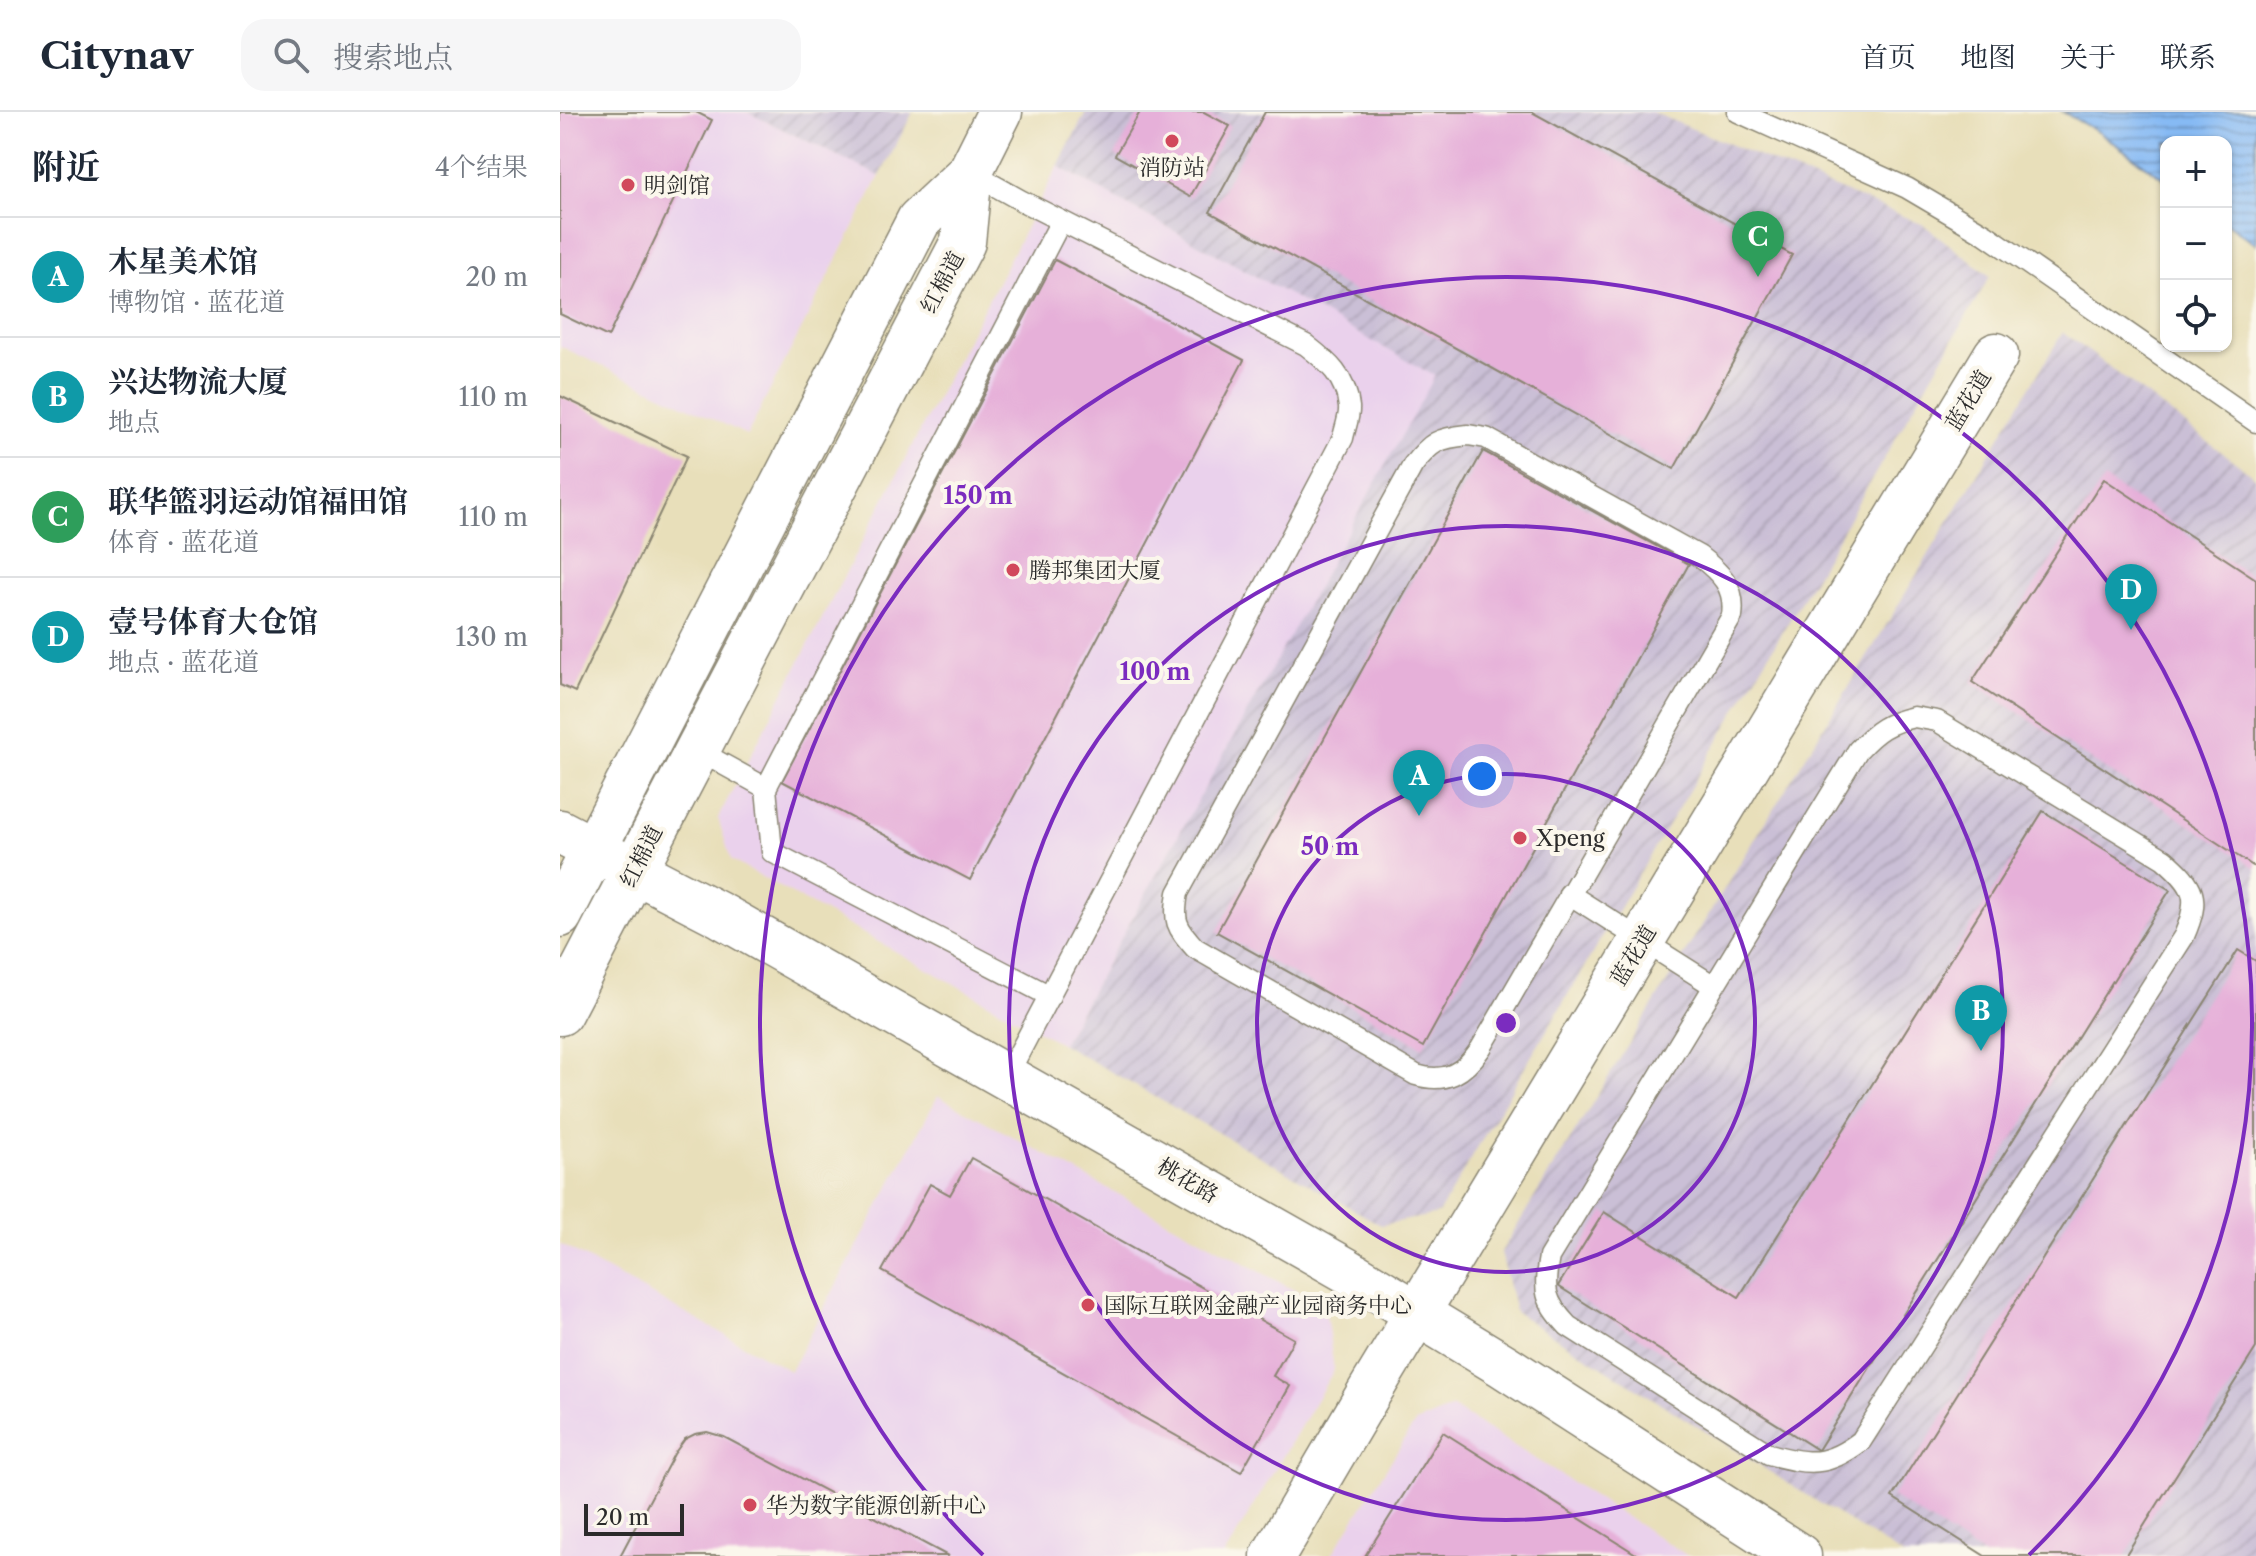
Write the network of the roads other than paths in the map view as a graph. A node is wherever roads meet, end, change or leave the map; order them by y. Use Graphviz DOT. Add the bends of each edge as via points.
graph roads {
  1 [pos="1000,112"];
  2 [pos="1738,112"];
  3 [pos="970,172"];
  4 [pos="1061,221"];
  5 [pos="1996,355"];
  6 [pos="2256,422"];
  7 [pos="697,750"];
  8 [pos="766,788"];
  9 [pos="577,840"];
  10 [pos="635,869"];
  11 [pos="1569,894"];
  12 [pos="560,915"];
  13 [pos="1642,940"];
  14 [pos="1714,986"];
  15 [pos="1050,996"];
  16 [pos="560,1013"];
  17 [pos="1007,1076"];
  18 [pos="1418,1312"];
  19 [pos="1273,1556"];
  20 [pos="1799,1556"];
  1 -- 3 [label="main road"];
  2 -- 6 [label="lane" via="1907,188 1972,226"];
  3 -- 4 [label="lane"];
  3 -- 7 [label="main road, 红棉道" via="963,242"];
  3 -- 9 [label="main road, 红棉道" via="919,220"];
  4 -- 8 [label="lane"];
  4 -- 15 [label="lane" via="1306,345 1331,365 1350,409 1343,438"];
  5 -- 13 [label="main road, 蓝花道"];
  7 -- 8 [label="lane"];
  7 -- 10 [label="main road, 红棉道"];
  8 -- 15 [label="lane" via="772,852"];
  9 -- 10 [label="main road, 桃花路"];
  9 -- 12 [label="main road, 红棉道"];
  10 -- 16 [label="main road, 红棉道"];
  10 -- 17 [label="main road, 桃花路"];
  11 -- 11 [label="lane" via="1732,616 1734,601 1728,585 1699,556 1486,438 1446,437 1413,465 1178,893 1174,913 1180,931 1195,948 1430,1079 1469,1066"];
  11 -- 13 [label="lane"];
  13 -- 14 [label="lane"];
  13 -- 18 [label="main road, 蓝花道"];
  14 -- 14 [label="lane" via="1858,750 1894,721 1914,717 1937,721 2164,859 2193,893 2193,914 2184,936 1861,1441 1821,1462 1769,1454 1568,1326 1546,1297 1549,1257"];
  15 -- 17 [label="lane"];
  17 -- 18 [label="main road, 桃花路"];
  18 -- 19 [label="main road, 蓝花道"];
  18 -- 20 [label="main road, 桃花路"];
}
